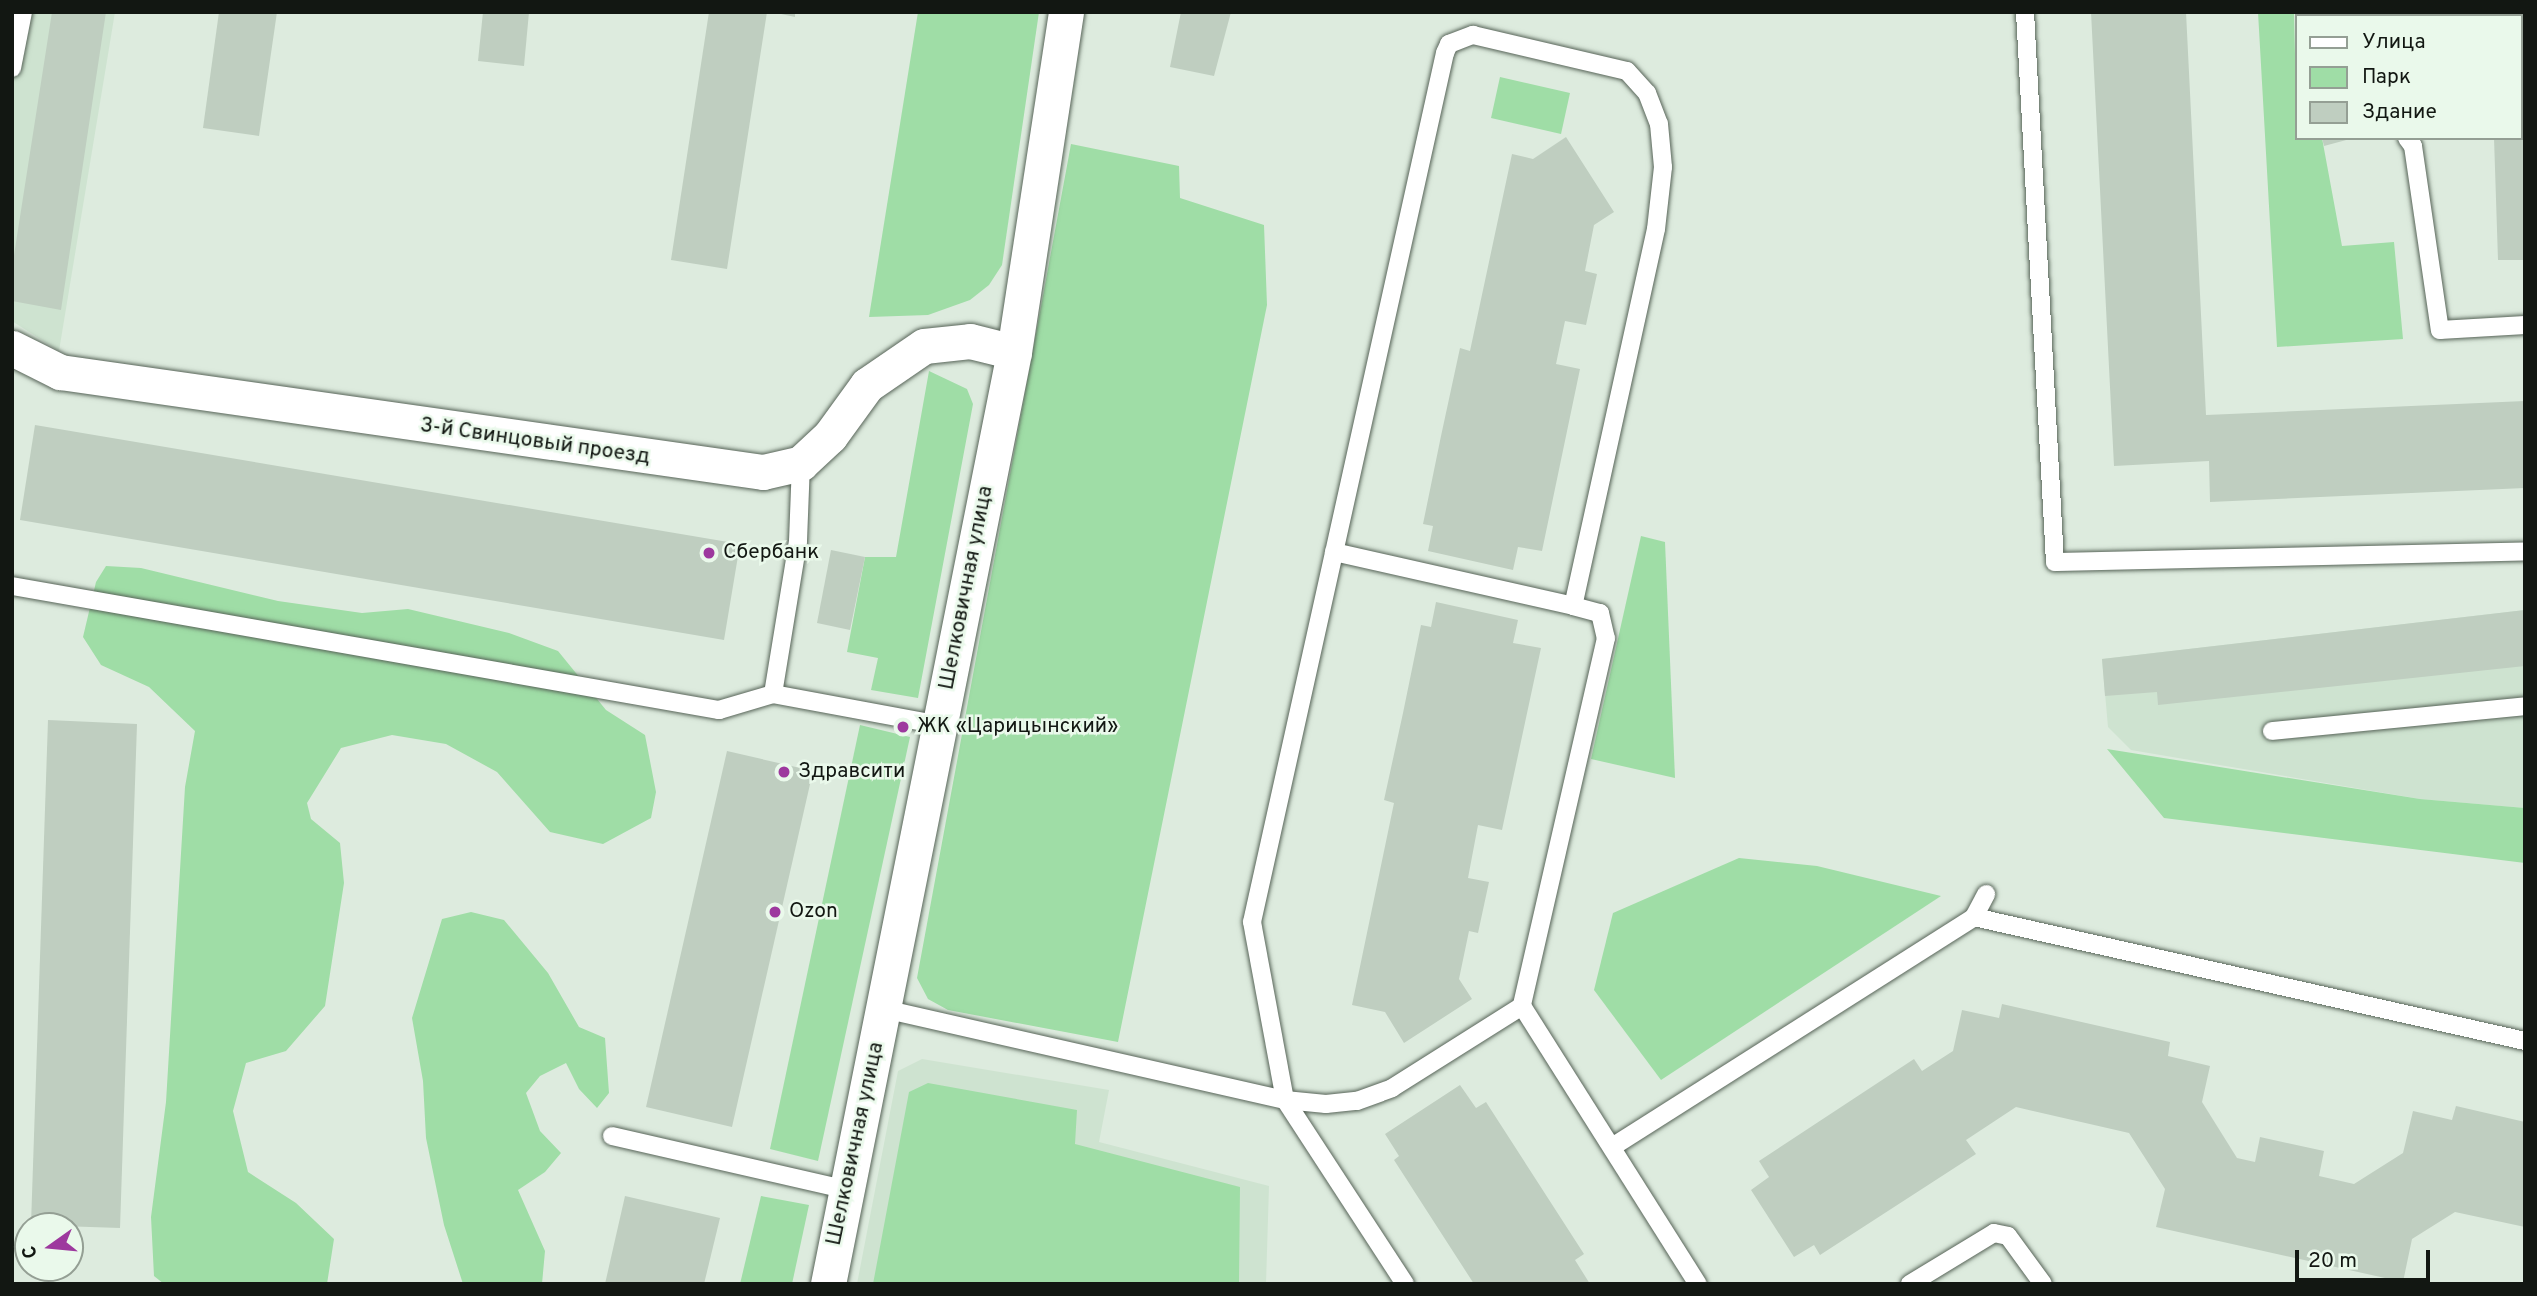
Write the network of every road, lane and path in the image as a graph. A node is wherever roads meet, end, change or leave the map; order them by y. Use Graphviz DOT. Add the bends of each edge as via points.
graph roads {
  1 [pos="23,12"];
  2 [pos="1066,12"];
  3 [pos="2025,12"];
  4 [pos="12,68"];
  5 [pos="2408,140"];
  6 [pos="2525,325"];
  7 [pos="1014,352"];
  8 [pos="14,357"];
  9 [pos="801,463"];
  10 [pos="2525,551"];
  11 [pos="1334,552"];
  12 [pos="12,586"];
  13 [pos="1573,606"];
  14 [pos="773,694"];
  15 [pos="2525,706"];
  16 [pos="940,725"];
  17 [pos="2272,731"];
  18 [pos="1986,894"];
  19 [pos="1974,917"];
  20 [pos="1522,1006"];
  21 [pos="884,1009"];
  22 [pos="2525,1041"];
  23 [pos="1285,1100"];
  24 [pos="612,1136"];
  25 [pos="1612,1147"];
  26 [pos="847,1190"];
  27 [pos="828,1284"];
  28 [pos="1405,1284"];
  29 [pos="1698,1284"];
  30 [pos="1910,1284"];
  31 [pos="2043,1284"];
  1 -- 4 [label="lane"];
  2 -- 7 [label="street, Шелковичная улица"];
  3 -- 10 [label="lane" via="2055,562"];
  5 -- 6 [label="lane" via="2440,330"];
  7 -- 9 [label="street, 3-й Свинцовый проезд" via="970,341 923,345 867,385 830,436"];
  7 -- 16 [label="street, Шелковичная улица"];
  8 -- 9 [label="street, 3-й Свинцовый проезд" via="60,372 708,468 762,472"];
  9 -- 14 [label="lane" via="798,541"];
  11 -- 13 [label="lane"];
  11 -- 13 [label="lane" via="1449,44 1473,35 1510,43 1627,71 1647,93 1659,124 1662,167 1656,229"];
  11 -- 23 [label="lane" via="1252,922"];
  12 -- 14 [label="lane" via="719,710"];
  13 -- 20 [label="lane" via="1600,613 1606,638"];
  14 -- 16 [label="lane"];
  15 -- 17 [label="lane"];
  16 -- 21 [label="street, Шелковичная улица"];
  18 -- 19 [label="lane"];
  19 -- 22 [label="lane"];
  19 -- 25 [label="lane"];
  20 -- 23 [label="lane" via="1392,1088 1357,1101"];
  20 -- 25 [label="lane"];
  21 -- 23 [label="lane"];
  21 -- 26 [label="street, Шелковичная улица"];
  23 -- 28 [label="lane"];
  24 -- 26 [label="lane"];
  25 -- 29 [label="lane"];
  26 -- 27 [label="street, Шелковичная улица"];
  30 -- 31 [label="lane" via="1994,1233 2008,1236"];
}
